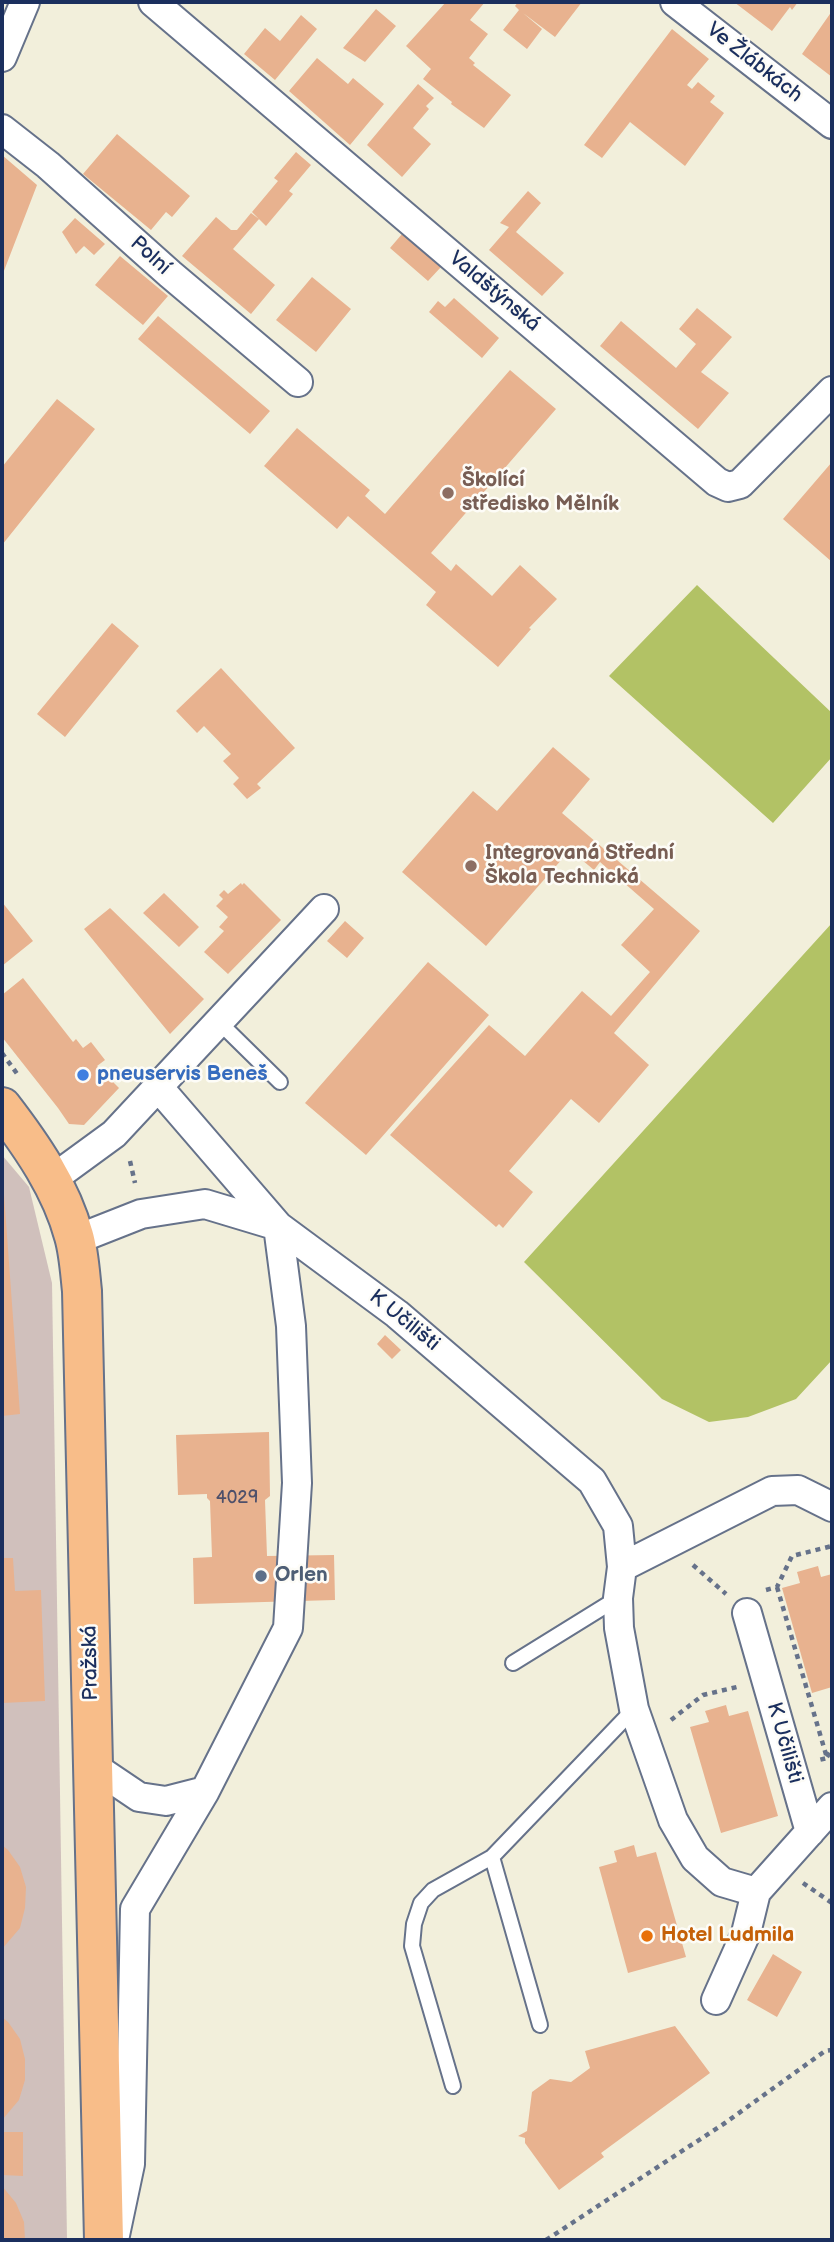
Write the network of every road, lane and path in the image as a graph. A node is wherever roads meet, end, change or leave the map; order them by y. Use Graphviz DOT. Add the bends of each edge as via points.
graph roads {
  1 [pos="153,2"];
  2 [pos="675,2"];
  3 [pos="22,3"];
  4 [pos="2,57"];
  5 [pos="832,124"];
  6 [pos="2,129"];
  7 [pos="298,382"];
  8 [pos="832,391"];
  9 [pos="324,909"];
  10 [pos="219,1023"];
  11 [pos="281,1082"];
  12 [pos="159,1087"];
  13 [pos="2,1107"];
  14 [pos="129,1153"];
  15 [pos="51,1180"];
  16 [pos="136,1189"];
  17 [pos="278,1226"];
  18 [pos="75,1240"];
  19 [pos="832,1507"];
  20 [pos="669,1543"];
  21 [pos="622,1567"];
  22 [pos="618,1598"];
  23 [pos="740,1607"];
  24 [pos="513,1663"];
  25 [pos="765,1679"];
  26 [pos="634,1709"];
  27 [pos="669,1722"];
  28 [pos="832,1749"];
  29 [pos="827,1758"];
  30 [pos="93,1766"];
  31 [pos="205,1791"];
  32 [pos="832,1807"];
  33 [pos="810,1832"];
  34 [pos="492,1857"];
  35 [pos="756,1892"];
  36 [pos="716,2000"];
  37 [pos="540,2025"];
  38 [pos="832,2050"];
  39 [pos="453,2086"];
  40 [pos="104,2240"];
  41 [pos="546,2240"];
  1 -- 8 [label="street, Valdštýnská" via="717,482 728,487 740,484"];
  2 -- 5 [label="street, Ve Žlábkách"];
  3 -- 4 [label="street"];
  6 -- 7 [label="street, Polní"];
  9 -- 10 [label="street"];
  10 -- 11 [label="lane"];
  10 -- 12 [label="street"];
  12 -- 15 [label="street" via="114,1134"];
  12 -- 17 [label="street, K Učilišti"];
  13 -- 15 [label="main road, Pražská"];
  14 -- 16 [label="path"];
  15 -- 18 [label="main road, Pražská"];
  17 -- 18 [label="street" via="205,1204 141,1214"];
  17 -- 21 [label="street, K Učilišti" via="397,1314 592,1480 618,1526"];
  17 -- 31 [label="street" via="291,1326 297,1483 288,1628"];
  18 -- 30 [label="main road, Pražská" via="82,1290"];
  19 -- 20 [label="street" via="798,1490 772,1491"];
  20 -- 21 [label="street"];
  20 -- 23 [label="path"];
  21 -- 22 [label="street, K Učilišti"];
  22 -- 24 [label="lane"];
  22 -- 26 [label="street, K Učilišti"];
  23 -- 25 [label="street, K Učilišti"];
  25 -- 27 [label="path" via="703,1695"];
  25 -- 33 [label="street, K Učilišti"];
  26 -- 34 [label="lane"];
  26 -- 35 [label="street, K Učilišti" via="673,1820 695,1858 722,1882"];
  28 -- 29 [label="path"];
  30 -- 31 [label="street" via="139,1797 166,1801"];
  30 -- 40 [label="main road, Pražská"];
  31 -- 40 [label="street" via="135,1909 130,2164 115,2235"];
  32 -- 33 [label="street"];
  33 -- 35 [label="street"];
  34 -- 37 [label="lane"];
  34 -- 39 [label="lane" via="433,1890 421,1903 414,1924 412,1946"];
  35 -- 36 [label="street" via="746,1933"];
  38 -- 41 [label="path"];
}
